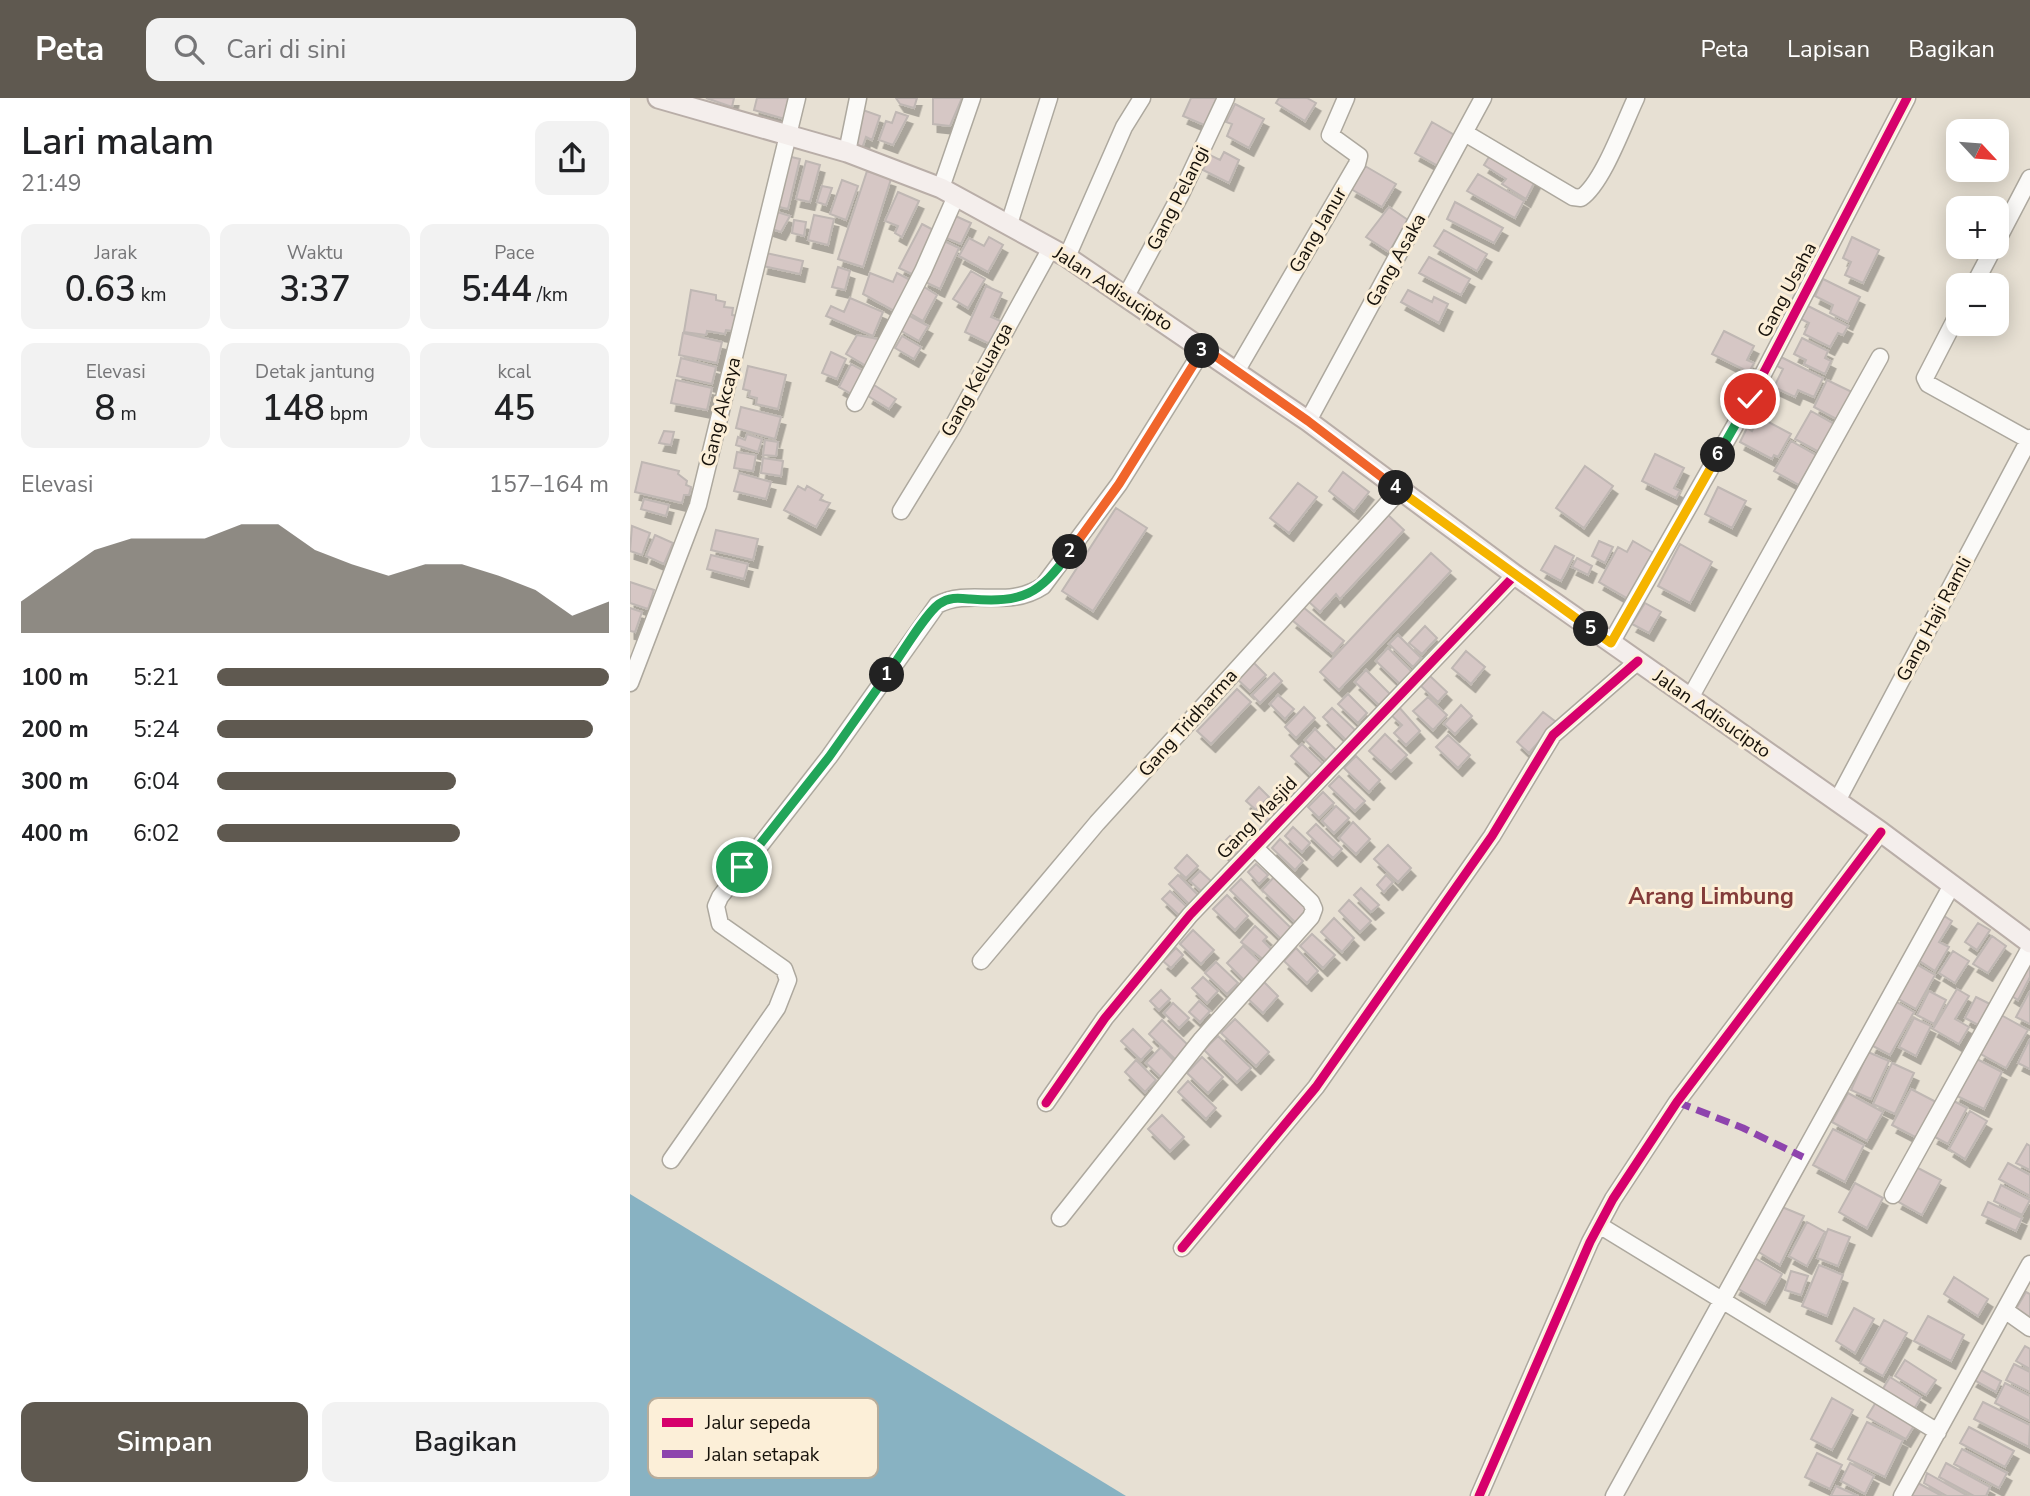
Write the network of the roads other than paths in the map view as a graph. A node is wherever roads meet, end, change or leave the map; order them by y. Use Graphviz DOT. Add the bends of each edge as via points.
graph roads {
  1 [pos="658,98"];
  2 [pos="797,98"];
  3 [pos="858,98"];
  4 [pos="972,98"];
  5 [pos="1049,98"];
  6 [pos="1142,98"];
  7 [pos="1226,98"];
  8 [pos="1346,98"];
  9 [pos="1483,98"];
  10 [pos="1636,98"];
  11 [pos="1907,98"];
  12 [pos="703,104"];
  13 [pos="1465,133"];
  14 [pos="788,134"];
  15 [pos="847,152"];
  16 [pos="2030,178"];
  17 [pos="948,192"];
  18 [pos="2009,218"];
  19 [pos="1009,223"];
  20 [pos="1059,252"];
  21 [pos="1126,296"];
  22 [pos="1947,336"];
  23 [pos="1204,348"];
  24 [pos="1880,357"];
  25 [pos="1237,370"];
  26 [pos="855,403"];
  27 [pos="1308,421"];
  28 [pos="2029,439"];
  29 [pos="1399,491"];
  30 [pos="901,511"];
  31 [pos="1515,575"];
  32 [pos="1611,643"];
  33 [pos="1638,662"];
  34 [pos="630,683"];
  35 [pos="1690,698"];
  36 [pos="1837,801"];
  37 [pos="1881,831"];
  38 [pos="1254,847"];
  39 [pos="1952,885"];
  40 [pos="2030,943"];
  41 [pos="2030,948"];
  42 [pos="981,961"];
  43 [pos="1046,1103"];
  44 [pos="671,1160"];
  45 [pos="1893,1195"];
  46 [pos="1060,1218"];
  47 [pos="1599,1225"];
  48 [pos="1182,1248"];
  49 [pos="2030,1264"];
  50 [pos="1719,1300"];
  51 [pos="2006,1311"];
  52 [pos="2030,1328"];
  53 [pos="1938,1432"];
  54 [pos="1479,1496"];
  55 [pos="1614,1496"];
  56 [pos="1902,1496"];
  1 -- 12 [label="main road, Jalan Adisucipto"];
  2 -- 14 [label="street, Gang Akcaya"];
  3 -- 15 [label="street"];
  4 -- 17 [label="street"];
  5 -- 19 [label="street"];
  6 -- 20 [label="street, Gang Keluarga"];
  7 -- 21 [label="street, Gang Pelangi"];
  8 -- 25 [label="street, Gang Janur" via="1331,135 1359,156 1357,164"];
  9 -- 13 [label="street, Gang Asaka"];
  10 -- 13 [label="street" via="1581,198"];
  11 -- 32 [label="street, Gang Usaha" via="1750,399"];
  12 -- 14 [label="main road, Jalan Adisucipto"];
  13 -- 27 [label="street, Gang Asaka"];
  14 -- 15 [label="main road, Jalan Adisucipto"];
  14 -- 34 [label="street, Gang Akcaya" via="698,505"];
  15 -- 17 [label="main road, Jalan Adisucipto"];
  16 -- 18 [label="street"];
  17 -- 19 [label="main road, Jalan Adisucipto"];
  17 -- 26 [label="street" via="923,271"];
  19 -- 20 [label="main road, Jalan Adisucipto"];
  20 -- 21 [label="main road, Jalan Adisucipto"];
  20 -- 30 [label="street, Gang Keluarga"];
  21 -- 23 [label="main road, Jalan Adisucipto"];
  22 -- 28 [label="street" via="1926,377 1928,384"];
  23 -- 25 [label="main road, Jalan Adisucipto"];
  23 -- 44 [label="street" via="1119,484 1043,586 1011,599 952,597 937,605 829,757 720,897 716,906 720,924 784,969 788,980 777,1008"];
  24 -- 35 [label="street"];
  25 -- 27 [label="main road, Jalan Adisucipto"];
  27 -- 29 [label="main road, Jalan Adisucipto"];
  28 -- 36 [label="street, Gang Haji Ramli"];
  29 -- 31 [label="main road, Jalan Adisucipto"];
  29 -- 42 [label="street, Gang Tridharma" via="1097,823"];
  31 -- 32 [label="main road, Jalan Adisucipto"];
  31 -- 38 [label="street, Gang Masjid"];
  32 -- 33 [label="main road, Jalan Adisucipto"];
  33 -- 35 [label="main road, Jalan Adisucipto"];
  33 -- 48 [label="street" via="1553,735 1492,836 1316,1087"];
  35 -- 36 [label="main road, Jalan Adisucipto"];
  36 -- 37 [label="main road, Jalan Adisucipto"];
  37 -- 39 [label="main road, Jalan Adisucipto"];
  37 -- 47 [label="street" via="1677,1102"];
  38 -- 43 [label="street, Gang Masjid" via="1135,979"];
  38 -- 46 [label="street" via="1311,902 1311,917 1202,1039"];
  39 -- 40 [label="main road, Jalan Adisucipto"];
  39 -- 50 [label="street"];
  41 -- 45 [label="street"];
  47 -- 50 [label="street"];
  47 -- 54 [label="street"];
  49 -- 51 [label="street"];
  50 -- 53 [label="street"];
  50 -- 55 [label="street"];
  51 -- 52 [label="street"];
  51 -- 53 [label="street"];
  53 -- 56 [label="street"];
}
